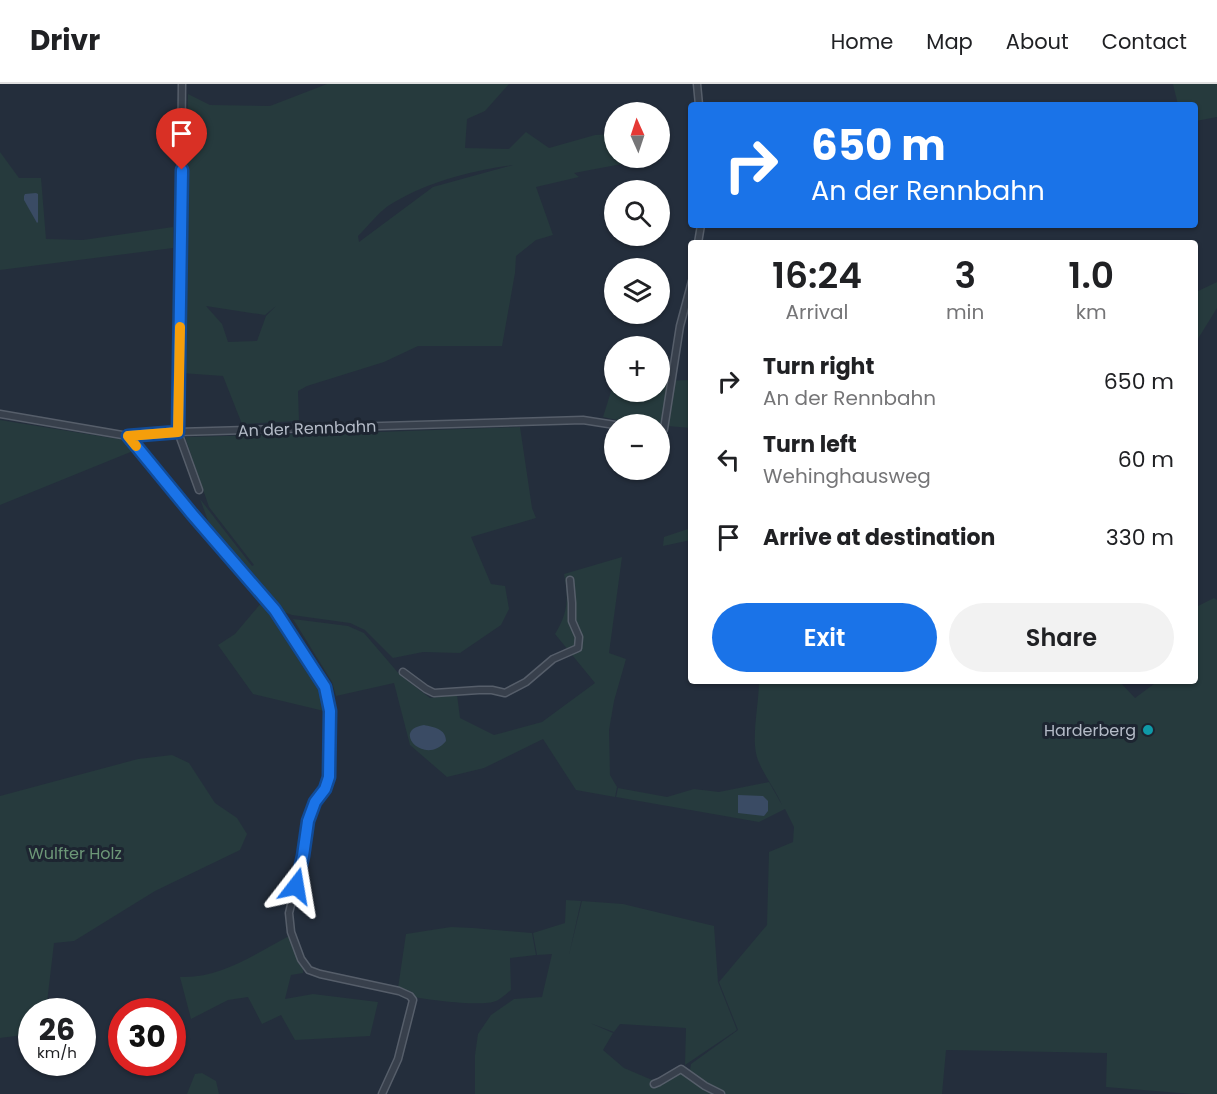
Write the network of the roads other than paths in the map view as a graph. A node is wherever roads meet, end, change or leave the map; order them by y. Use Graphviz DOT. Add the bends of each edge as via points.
graph roads {
  1 [pos="182,84"];
  2 [pos="697,84"];
  3 [pos="699,102"];
  4 [pos="688,296"];
  5 [pos="0,414"];
  6 [pos="665,414"];
  7 [pos="604,423"];
  8 [pos="178,432"];
  9 [pos="128,436"];
  10 [pos="199,490"];
  11 [pos="570,580"];
  12 [pos="403,672"];
  13 [pos="654,1083"];
  14 [pos="382,1094"];
  15 [pos="721,1094"];
  1 -- 8 [label="street"];
  2 -- 3 [label="street"];
  4 -- 6 [label="street"];
  5 -- 9 [label="street, An der Rennbahn"];
  7 -- 8 [label="street, An der Rennbahn" via="562,420"];
  8 -- 9 [label="street, An der Rennbahn"];
  8 -- 10 [label="street"];
  9 -- 14 [label="street" via="275,610 325,687 330,711 329,777 308,821 289,913 291,932 309,970 399,991 413,1000 398,1059"];
  11 -- 12 [label="street" via="578,648 553,659 526,682 505,693 434,693"];
  13 -- 15 [label="street" via="681,1069"];
}
